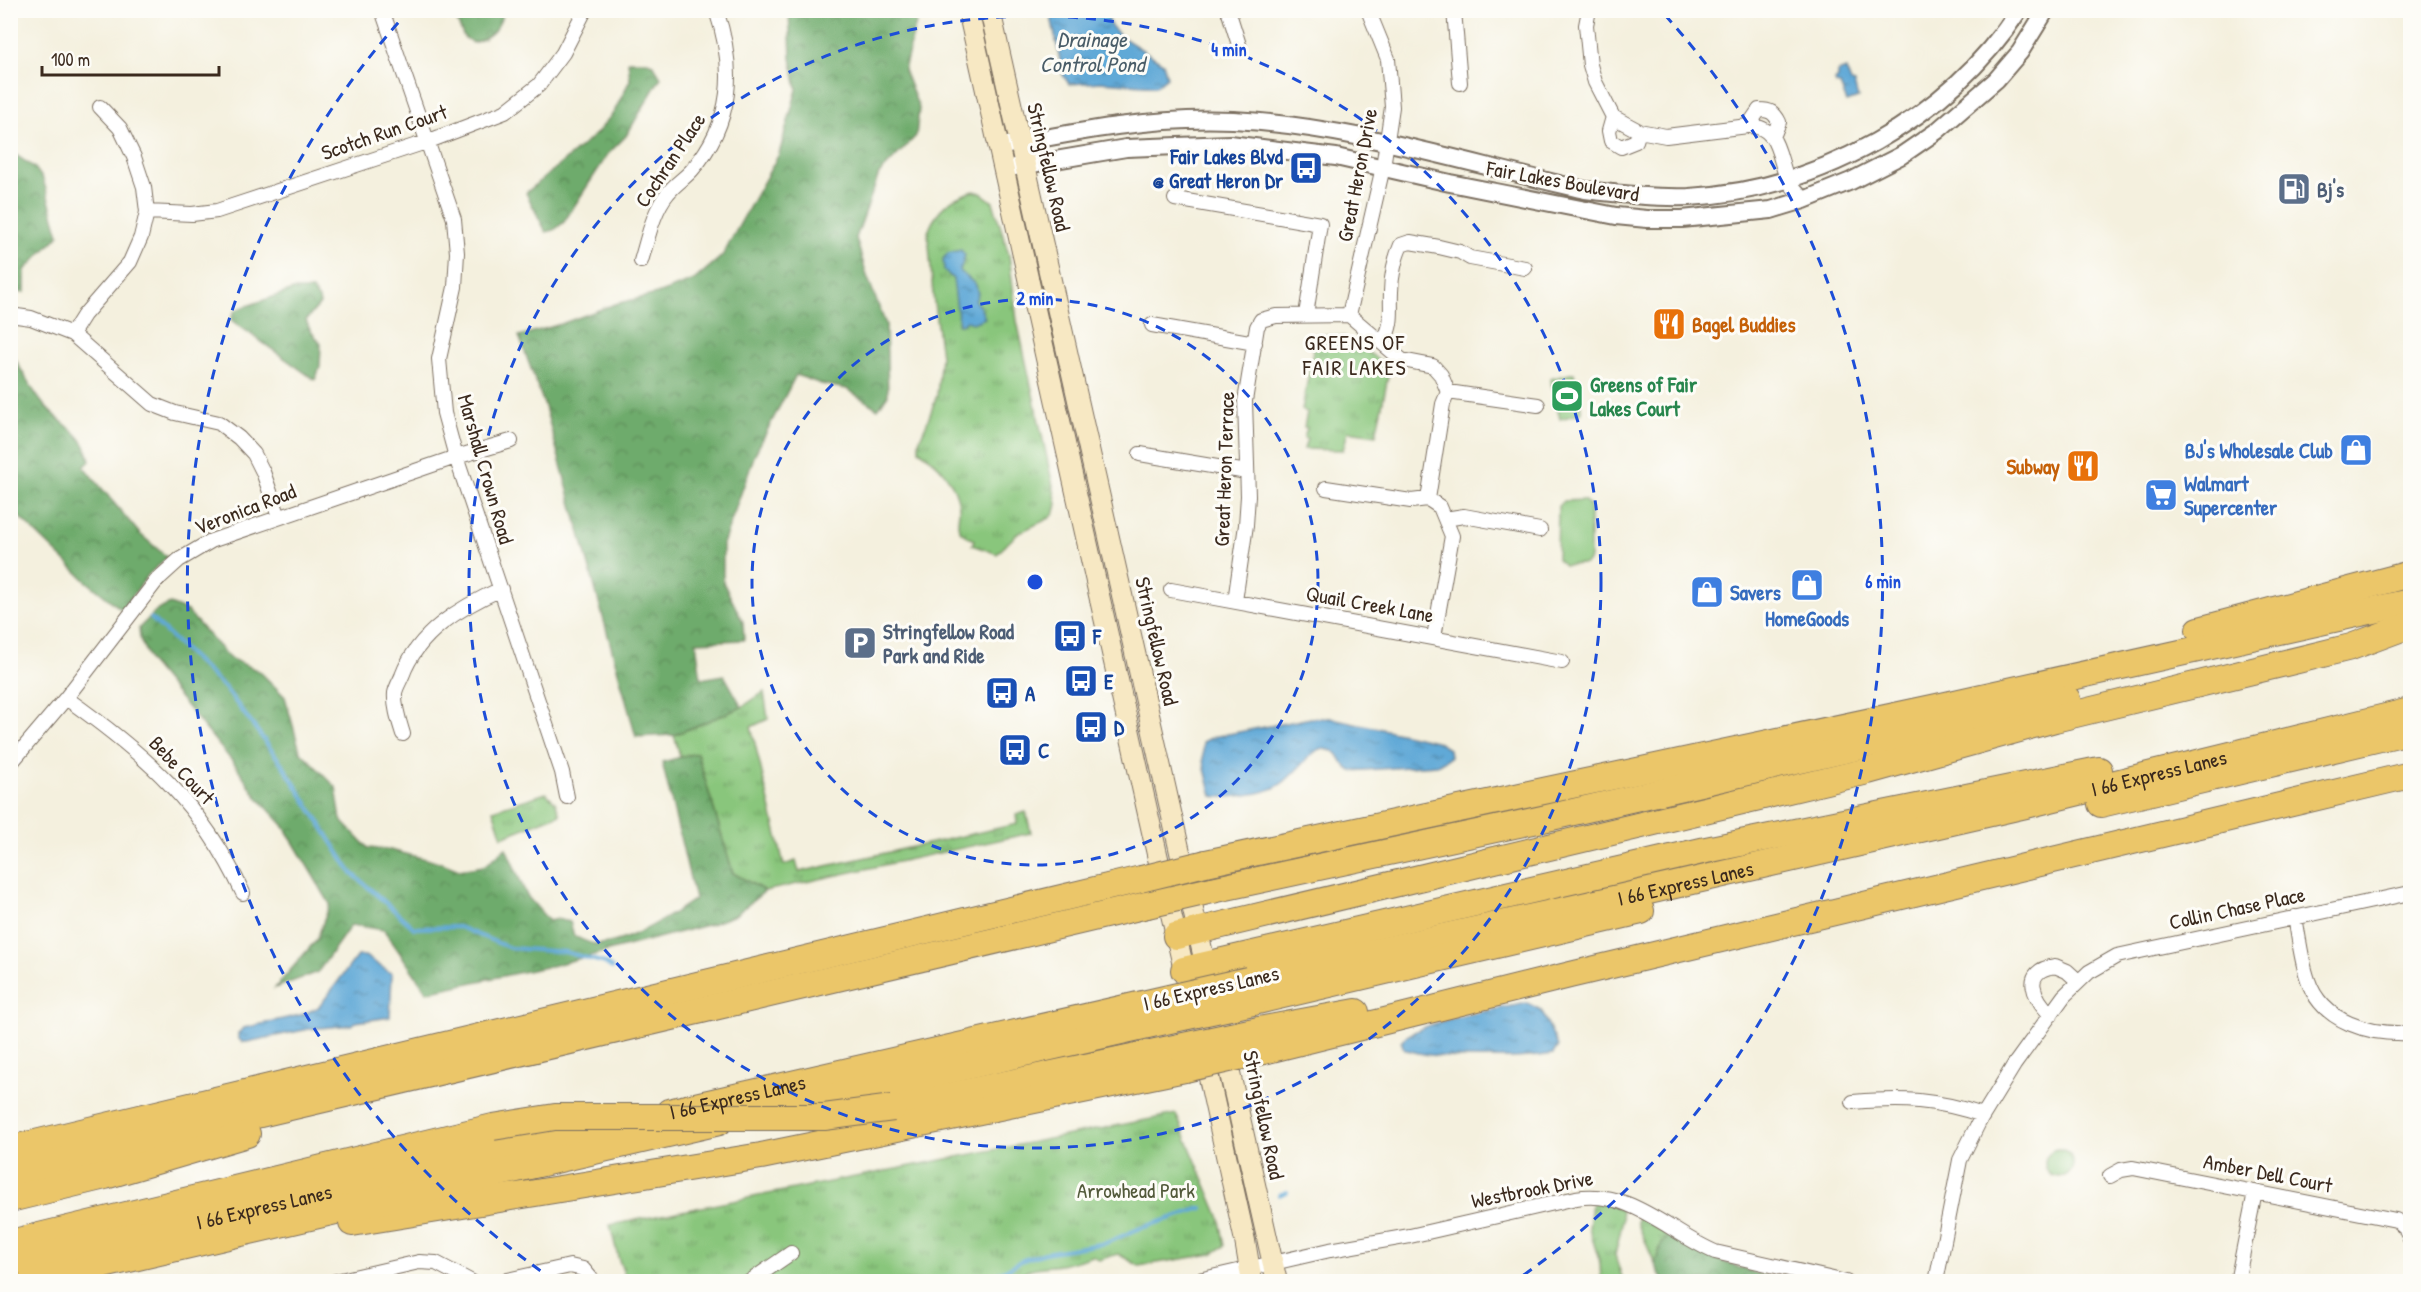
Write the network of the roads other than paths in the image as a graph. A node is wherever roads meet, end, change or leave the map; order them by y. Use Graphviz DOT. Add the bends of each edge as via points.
graph roads {
  1 [pos="382,10"];
  2 [pos="585,10"];
  3 [pos="968,10"];
  4 [pos="990,10"];
  5 [pos="1228,10"];
  6 [pos="1368,10"];
  7 [pos="1454,10"];
  8 [pos="1589,10"];
  9 [pos="2019,10"];
  10 [pos="2046,10"];
  11 [pos="717,11"];
  12 [pos="1240,48"];
  13 [pos="1460,83"];
  14 [pos="100,107"];
  15 [pos="1613,117"];
  16 [pos="1748,126"];
  17 [pos="1639,131"];
  18 [pos="1773,137"];
  19 [pos="429,141"];
  20 [pos="1019,142"];
  21 [pos="1387,144"];
  22 [pos="998,147"];
  23 [pos="1025,165"];
  24 [pos="1383,167"];
  25 [pos="1003,169"];
  26 [pos="1788,179"];
  27 [pos="1175,199"];
  28 [pos="1804,200"];
  29 [pos="1782,207"];
  30 [pos="147,212"];
  31 [pos="641,261"];
  32 [pos="1525,268"];
  33 [pos="10,315"];
  34 [pos="1306,315"];
  35 [pos="1349,315"];
  36 [pos="1152,325"];
  37 [pos="72,334"];
  38 [pos="1383,342"];
  39 [pos="1255,343"];
  40 [pos="1448,392"];
  41 [pos="1538,405"];
  42 [pos="511,441"];
  43 [pos="1140,454"];
  44 [pos="456,457"];
  45 [pos="1247,472"];
  46 [pos="1326,488"];
  47 [pos="1428,499"];
  48 [pos="279,517"];
  49 [pos="1445,519"];
  50 [pos="1540,530"];
  51 [pos="2410,574"];
  52 [pos="501,589"];
  53 [pos="1171,590"];
  54 [pos="1235,601"];
  55 [pos="2410,602"];
  56 [pos="2410,624"];
  57 [pos="1434,637"];
  58 [pos="1562,662"];
  59 [pos="66,698"];
  60 [pos="1937,707"];
  61 [pos="2410,711"];
  62 [pos="2410,731"];
  63 [pos="403,734"];
  64 [pos="2239,752"];
  65 [pos="10,764"];
  66 [pos="2410,775"];
  67 [pos="567,797"];
  68 [pos="243,893"];
  69 [pos="2410,893"];
  70 [pos="2295,917"];
  71 [pos="1187,933"];
  72 [pos="1195,967"];
  73 [pos="2078,981"];
  74 [pos="1250,991"];
  75 [pos="1171,1009"];
  76 [pos="2051,1014"];
  77 [pos="2410,1033"];
  78 [pos="503,1058"];
  79 [pos="1182,1058"];
  80 [pos="1853,1102"];
  81 [pos="1983,1115"];
  82 [pos="10,1149"];
  83 [pos="10,1173"];
  84 [pos="2110,1176"];
  85 [pos="2255,1192"];
  86 [pos="10,1199"];
  87 [pos="2410,1239"];
  88 [pos="10,1243"];
  89 [pos="791,1253"];
  90 [pos="129,1259"];
  91 [pos="10,1262"];
  92 [pos="1275,1273"];
  93 [pos="1250,1276"];
  94 [pos="30,1281"];
  95 [pos="332,1281"];
  96 [pos="472,1281"];
  97 [pos="499,1281"];
  98 [pos="594,1281"];
  99 [pos="748,1281"];
  100 [pos="1190,1281"];
  101 [pos="1846,1281"];
  102 [pos="1936,1281"];
  103 [pos="2237,1281"];
  1 -- 19 [label="street, Marshall Crown Road"];
  2 -- 19 [label="street, Scotch Run Court" via="563,53 539,85 505,112"];
  3 -- 22 [label="main road, Stringfellow Road"];
  4 -- 20 [label="main road, Stringfellow Road"];
  5 -- 12 [label="street"];
  6 -- 21 [label="street, Great Heron Drive" via="1388,59 1392,83"];
  7 -- 13 [label="street"];
  8 -- 15 [label="street" via="1586,25 1590,65"];
  9 -- 26 [label="street, Fair Lakes Boulevard" via="1963,79 1905,124 1847,157"];
  10 -- 28 [label="street, Fair Lakes Boulevard" via="1996,81 1937,131 1902,155"];
  11 -- 31 [label="street, Cochran Place" via="730,78 724,117 712,143 668,193 652,222"];
  14 -- 30 [label="street" via="120,128 134,157"];
  15 -- 17 [label="street"];
  15 -- 17 [label="street" via="1609,131 1616,144 1622,147 1636,141"];
  16 -- 17 [label="street" via="1666,136"];
  16 -- 18 [label="street" via="1768,131"];
  16 -- 18 [label="street" via="1759,110 1768,110 1779,122"];
  18 -- 26 [label="street"];
  19 -- 30 [label="street, Scotch Run Court" via="218,211"];
  19 -- 44 [label="street, Marshall Crown Road" via="454,219 457,253 455,287 439,359 444,413"];
  20 -- 21 [label="street, Fair Lakes Boulevard" via="1128,125 1232,120 1285,125"];
  20 -- 22 [label="street, Fair Lakes Boulevard"];
  20 -- 23 [label="main road, Stringfellow Road"];
  21 -- 24 [label="street, Great Heron Drive"];
  21 -- 26 [label="street, Fair Lakes Boulevard" via="1622,195 1690,197"];
  22 -- 25 [label="main road, Stringfellow Road"];
  23 -- 24 [label="street, Fair Lakes Boulevard" via="1126,148 1230,144"];
  23 -- 25 [label="street, Fair Lakes Boulevard"];
  23 -- 71 [label="main road, Stringfellow Road"];
  24 -- 29 [label="street, Fair Lakes Boulevard" via="1575,209 1647,219 1739,215"];
  24 -- 35 [label="street, Great Heron Drive"];
  25 -- 71 [label="main road, Stringfellow Road"];
  26 -- 28 [label="street"];
  26 -- 29 [label="street"];
  27 -- 34 [label="street" via="1320,224"];
  28 -- 29 [label="street, Fair Lakes Boulevard"];
  30 -- 37 [label="street" via="130,262"];
  32 -- 38 [label="street" via="1470,258 1439,247 1410,242 1401,245 1391,292 1389,332"];
  33 -- 37 [label="street" via="31,318"];
  34 -- 35 [label="street, Great Heron Terrace"];
  34 -- 39 [label="street, Great Heron Terrace" via="1261,320"];
  35 -- 38 [label="street"];
  36 -- 39 [label="street"];
  37 -- 48 [label="street" via="152,404 219,423 239,438 264,472"];
  38 -- 40 [label="street" via="1402,360 1433,366"];
  39 -- 45 [label="street, Great Heron Terrace" via="1245,401"];
  40 -- 41 [label="street"];
  40 -- 47 [label="street"];
  42 -- 44 [label="street, Veronica Road"];
  43 -- 45 [label="street"];
  44 -- 48 [label="street, Veronica Road"];
  44 -- 52 [label="street, Marshall Crown Road"];
  45 -- 54 [label="street, Great Heron Terrace" via="1246,525"];
  46 -- 47 [label="street" via="1410,501"];
  47 -- 49 [label="street" via="1440,507"];
  48 -- 59 [label="street, Veronica Road" via="211,541 179,560 138,603"];
  49 -- 50 [label="street" via="1464,516"];
  49 -- 57 [label="street" via="1452,536"];
  51 -- 60 [label="highway" via="2037,670"];
  52 -- 63 [label="street" via="450,616 423,641 406,664 395,692"];
  52 -- 67 [label="street, Marshall Crown Road"];
  53 -- 54 [label="street, Quail Creek Lane"];
  54 -- 57 [label="street, Quail Creek Lane"];
  55 -- 60 [label="highway"];
  56 -- 71 [label="highway" via="2351,647 2055,719 1868,771"];
  56 -- 78 [label="highway, bridge" via="1212,890"];
  57 -- 58 [label="street, Quail Creek Lane"];
  59 -- 65 [label="street, Veronica Road"];
  59 -- 68 [label="street, Bebe Court" via="118,735 170,783 199,816 229,862"];
  60 -- 82 [label="highway, bridge" via="1206,863"];
  61 -- 64 [label="highway, I 66 Express Lanes"];
  62 -- 74 [label="highway"];
  64 -- 72 [label="highway" via="2168,756 1826,824"];
  64 -- 74 [label="highway, I 66 Express Lanes" via="1582,907"];
  66 -- 79 [label="highway, bridge" via="1570,975 1348,1013 1262,1041"];
  69 -- 70 [label="street, Collin Chase Place"];
  70 -- 73 [label="street, Collin Chase Place" via="2117,956"];
  70 -- 77 [label="street" via="2308,980 2327,1010 2355,1026 2394,1034"];
  71 -- 72 [label="main road, Stringfellow Road"];
  72 -- 92 [label="main road, Stringfellow Road"];
  72 -- 93 [label="main road, Stringfellow Road"];
  73 -- 76 [label="street, Collin Chase Place"];
  73 -- 76 [label="street" via="2055,966 2039,973 2033,989 2037,1001"];
  74 -- 75 [label="highway, bridge"];
  75 -- 90 [label="highway" via="768,1111"];
  75 -- 91 [label="highway, I 66 Express Lanes"];
  76 -- 81 [label="street, Collin Chase Place"];
  78 -- 83 [label="highway"];
  78 -- 86 [label="highway" via="120,1172"];
  79 -- 88 [label="highway, bridge" via="824,1117 555,1117 494,1127"];
  79 -- 90 [label="highway" via="761,1156"];
  80 -- 81 [label="street" via="1928,1100"];
  81 -- 102 [label="street, Collin Chase Place" via="1960,1161"];
  84 -- 85 [label="street, Amber Dell Court" via="2133,1168"];
  85 -- 87 [label="street, Amber Dell Court" via="2396,1220"];
  85 -- 103 [label="street"];
  89 -- 99 [label="street"];
  90 -- 94 [label="highway"];
  92 -- 93 [label="street, Westbrook Drive"];
  92 -- 101 [label="street, Westbrook Drive" via="1330,1250 1594,1196 1623,1200 1715,1252"];
  93 -- 100 [label="street, Westbrook Drive"];
  95 -- 96 [label="street" via="419,1262 436,1263"];
  97 -- 98 [label="street" via="570,1266 583,1269"];
}
